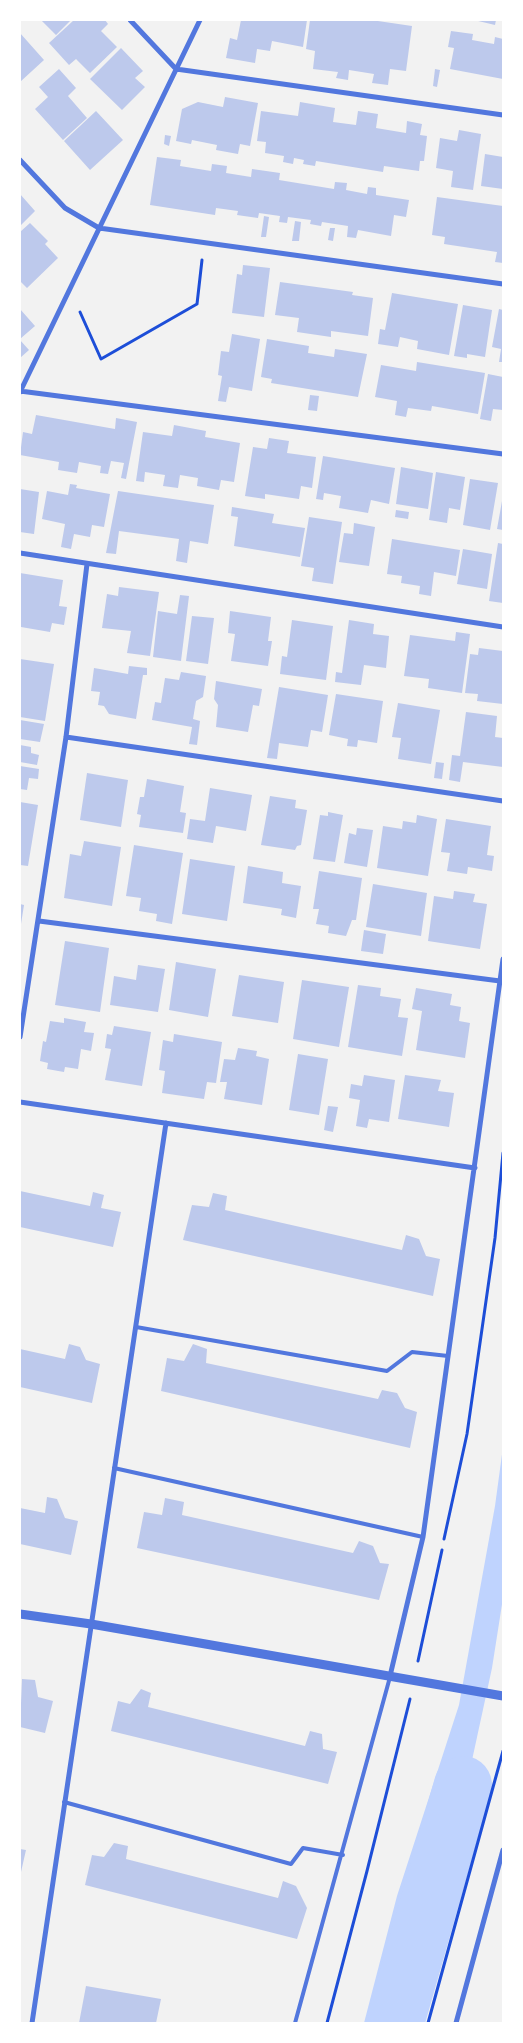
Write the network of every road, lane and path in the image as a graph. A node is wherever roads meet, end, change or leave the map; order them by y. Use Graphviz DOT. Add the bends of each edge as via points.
graph roads {
  1 [pos="130,20"];
  2 [pos="200,20"];
  3 [pos="176,69"];
  4 [pos="503,115"];
  5 [pos="20,160"];
  6 [pos="99,228"];
  7 [pos="202,259"];
  8 [pos="503,284"];
  9 [pos="70,289"];
  10 [pos="20,391"];
  11 [pos="503,454"];
  12 [pos="20,553"];
  13 [pos="87,564"];
  14 [pos="503,626"];
  15 [pos="66,737"];
  16 [pos="503,801"];
  17 [pos="38,921"];
  18 [pos="503,959"];
  19 [pos="500,981"];
  20 [pos="20,1037"];
  21 [pos="20,1102"];
  22 [pos="166,1123"];
  23 [pos="475,1168"];
  24 [pos="136,1327"];
  25 [pos="449,1356"];
  26 [pos="114,1468"];
  27 [pos="423,1537"];
  28 [pos="20,1614"];
  29 [pos="91,1624"];
  30 [pos="390,1677"];
  31 [pos="503,1696"];
  32 [pos="503,1751"];
  33 [pos="64,1802"];
  34 [pos="503,1850"];
  35 [pos="343,1855"];
  36 [pos="32,2023"];
  37 [pos="295,2023"];
  38 [pos="428,2023"];
  39 [pos="456,2023"];
  1 -- 3 [label="street"];
  2 -- 3 [label="street"];
  3 -- 4 [label="street"];
  3 -- 6 [label="street"];
  5 -- 6 [label="street" via="65,208"];
  6 -- 8 [label="street"];
  6 -- 9 [label="street"];
  7 -- 9 [label="path" via="197,304 101,359"];
  9 -- 10 [label="street"];
  10 -- 11 [label="street"];
  12 -- 13 [label="street"];
  13 -- 14 [label="street"];
  13 -- 15 [label="street"];
  15 -- 16 [label="street"];
  15 -- 17 [label="street"];
  17 -- 19 [label="street"];
  17 -- 20 [label="street"];
  18 -- 19 [label="street"];
  19 -- 23 [label="street"];
  21 -- 22 [label="street"];
  22 -- 23 [label="street"];
  22 -- 24 [label="street"];
  23 -- 25 [label="street"];
  24 -- 25 [label="lane" via="386,1371 412,1352"];
  24 -- 26 [label="street"];
  25 -- 27 [label="street"];
  26 -- 27 [label="lane"];
  26 -- 29 [label="street"];
  27 -- 30 [label="street"];
  28 -- 29 [label="street"];
  29 -- 30 [label="street"];
  29 -- 33 [label="street"];
  30 -- 31 [label="street"];
  30 -- 35 [label="lane"];
  32 -- 38 [label="path"];
  33 -- 35 [label="lane" via="291,1864 303,1848"];
  33 -- 36 [label="street"];
  34 -- 39 [label="street"];
  35 -- 37 [label="lane"];
}
